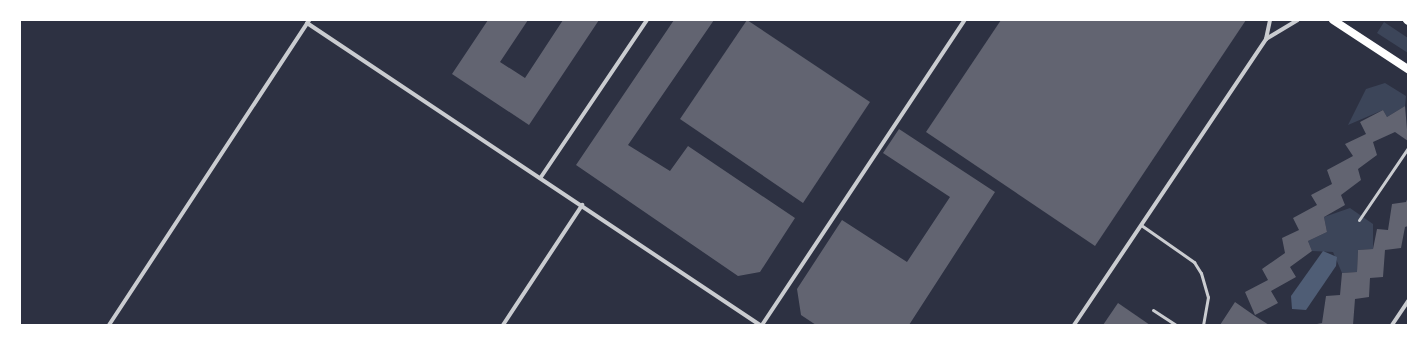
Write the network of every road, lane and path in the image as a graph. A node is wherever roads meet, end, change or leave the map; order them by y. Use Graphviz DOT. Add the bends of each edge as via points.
graph roads {
  1 [pos="648,20"];
  2 [pos="965,20"];
  3 [pos="1270,20"];
  4 [pos="1298,20"];
  5 [pos="1333,20"];
  6 [pos="308,22"];
  7 [pos="1266,39"];
  8 [pos="1408,69"];
  9 [pos="1408,148"];
  10 [pos="541,177"];
  11 [pos="582,205"];
  12 [pos="1359,220"];
  13 [pos="1141,224"];
  14 [pos="1408,301"];
  15 [pos="1153,310"];
  16 [pos="109,325"];
  17 [pos="503,325"];
  18 [pos="761,325"];
  19 [pos="1074,325"];
  20 [pos="1176,325"];
  21 [pos="1203,325"];
  22 [pos="1392,325"];
  1 -- 10 [label="street"];
  2 -- 18 [label="street"];
  3 -- 7 [label="street"];
  4 -- 7 [label="street"];
  5 -- 8 [label="main road"];
  6 -- 10 [label="street"];
  6 -- 16 [label="street"];
  7 -- 13 [label="street"];
  9 -- 12 [label="lane"];
  10 -- 11 [label="street"];
  11 -- 17 [label="street"];
  11 -- 18 [label="street"];
  13 -- 19 [label="street"];
  13 -- 21 [label="lane" via="1194,262 1202,272 1208,297"];
  14 -- 22 [label="street"];
  15 -- 20 [label="lane"];
}
